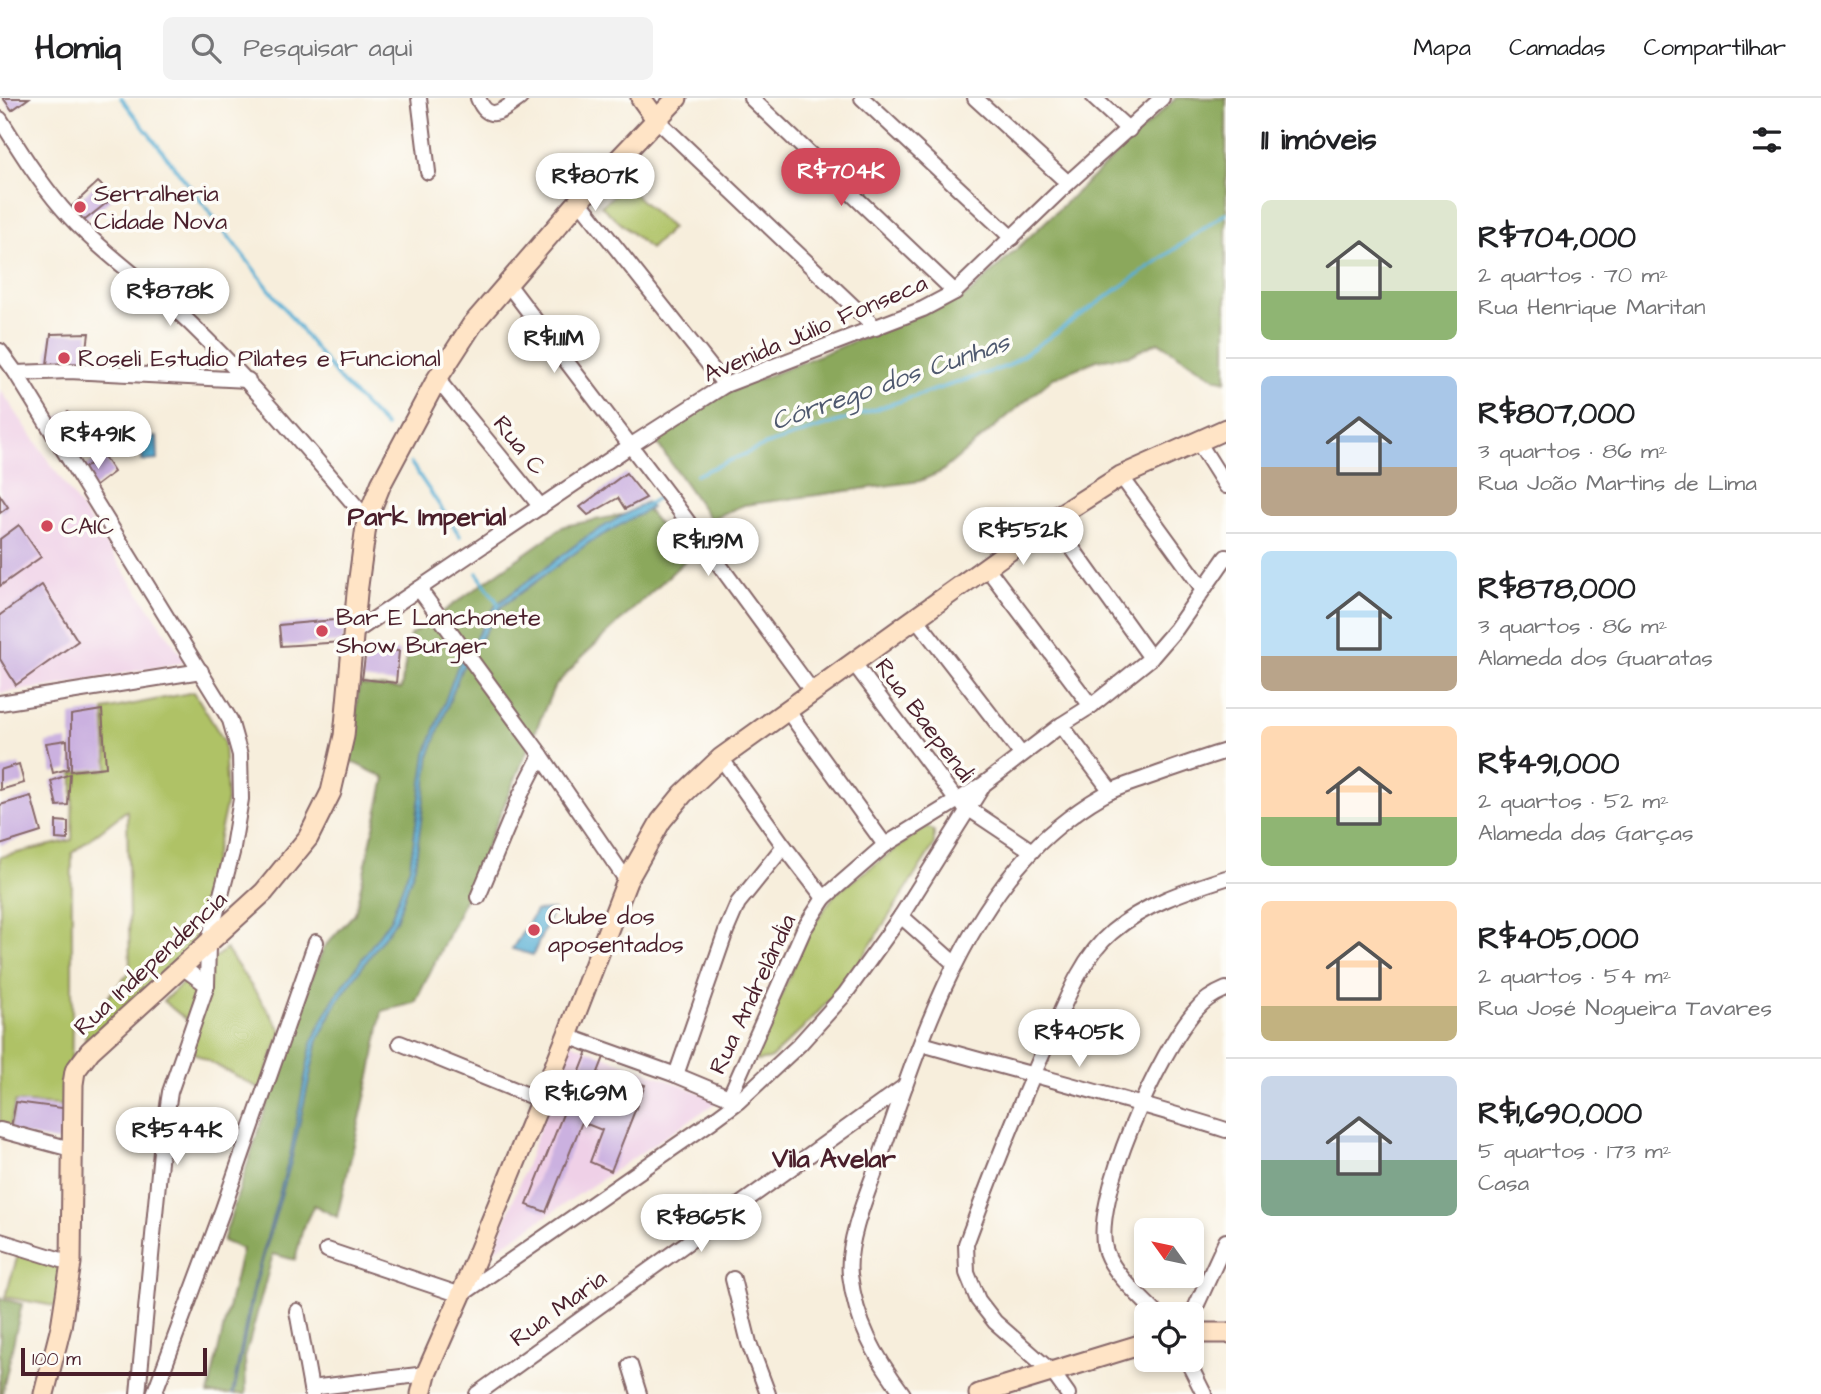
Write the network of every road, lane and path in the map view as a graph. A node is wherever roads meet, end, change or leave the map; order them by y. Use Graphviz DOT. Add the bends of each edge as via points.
graph roads {
  1 [pos="419,98"];
  2 [pos="520,98"];
  3 [pos="641,98"];
  4 [pos="677,98"];
  5 [pos="751,98"];
  6 [pos="862,98"];
  7 [pos="975,98"];
  8 [pos="1094,98"];
  9 [pos="1162,98"];
  10 [pos="480,104"];
  11 [pos="0,119"];
  12 [pos="656,119"];
  13 [pos="1129,130"];
  14 [pos="428,172"];
  15 [pos="1068,183"];
  16 [pos="579,201"];
  17 [pos="1012,238"];
  18 [pos="506,283"];
  19 [pos="955,292"];
  20 [pos="876,328"];
  21 [pos="0,351"];
  22 [pos="16,373"];
  23 [pos="437,379"];
  24 [pos="248,380"];
  25 [pos="725,385"];
  26 [pos="1226,429"];
  27 [pos="1197,440"];
  28 [pos="629,446"];
  29 [pos="1121,476"];
  30 [pos="1226,486"];
  31 [pos="541,507"];
  32 [pos="367,519"];
  33 [pos="1052,520"];
  34 [pos="1226,557"];
  35 [pos="987,568"];
  36 [pos="419,589"];
  37 [pos="1203,589"];
  38 [pos="915,617"];
  39 [pos="352,634"];
  40 [pos="1151,658"];
  41 [pos="853,662"];
  42 [pos="201,671"];
  43 [pos="812,691"];
  44 [pos="0,703"];
  45 [pos="1091,706"];
  46 [pos="788,710"];
  47 [pos="1060,725"];
  48 [pos="1226,751"];
  49 [pos="1021,754"];
  50 [pos="541,755"];
  51 [pos="721,758"];
  52 [pos="1111,791"];
  53 [pos="963,805"];
  54 [pos="885,845"];
  55 [pos="783,846"];
  56 [pos="1032,851"];
  57 [pos="1226,877"];
  58 [pos="627,881"];
  59 [pos="478,897"];
  60 [pos="824,898"];
  61 [pos="901,916"];
  62 [pos="316,942"];
  63 [pos="208,944"];
  64 [pos="955,964"];
  65 [pos="182,967"];
  66 [pos="207,985"];
  67 [pos="1226,989"];
  68 [pos="567,1036"];
  69 [pos="400,1043"];
  70 [pos="922,1044"];
  71 [pos="676,1075"];
  72 [pos="1032,1076"];
  73 [pos="905,1087"];
  74 [pos="540,1100"];
  75 [pos="734,1100"];
  76 [pos="1140,1103"];
  77 [pos="0,1130"];
  78 [pos="1226,1130"];
  79 [pos="71,1149"];
  80 [pos="0,1241"];
  81 [pos="1226,1241"];
  82 [pos="327,1250"];
  83 [pos="71,1263"];
  84 [pos="733,1279"];
  85 [pos="461,1295"];
  86 [pos="1146,1302"];
  87 [pos="1198,1302"];
  88 [pos="297,1311"];
  89 [pos="1204,1333"];
  90 [pos="1226,1334"];
  91 [pos="1134,1347"];
  92 [pos="631,1366"];
  93 [pos="1193,1372"];
  94 [pos="1053,1373"];
  95 [pos="426,1374"];
  96 [pos="312,1391"];
  97 [pos="44,1394"];
  98 [pos="138,1394"];
  99 [pos="154,1394"];
  100 [pos="421,1394"];
  101 [pos="477,1394"];
  102 [pos="639,1394"];
  103 [pos="768,1394"];
  104 [pos="903,1394"];
  105 [pos="979,1394"];
  106 [pos="1068,1394"];
  107 [pos="1203,1394"];
  1 -- 14 [label="street"];
  2 -- 10 [label="street" via="497,113 489,113"];
  3 -- 12 [label="street"];
  4 -- 12 [label="street, Rua Independencia"];
  5 -- 19 [label="street"];
  6 -- 17 [label="street"];
  7 -- 15 [label="street"];
  8 -- 13 [label="street"];
  9 -- 13 [label="street, Avenida Júlio Fonseca"];
  11 -- 24 [label="street" via="62,209"];
  12 -- 16 [label="street, Rua Independencia"];
  12 -- 20 [label="street"];
  13 -- 15 [label="street, Avenida Júlio Fonseca"];
  15 -- 17 [label="street, Avenida Júlio Fonseca"];
  16 -- 18 [label="street, Rua Independencia"];
  16 -- 25 [label="street"];
  17 -- 19 [label="street, Avenida Júlio Fonseca"];
  18 -- 23 [label="street, Rua Independencia"];
  18 -- 28 [label="street"];
  19 -- 20 [label="street, Avenida Júlio Fonseca"];
  20 -- 25 [label="street, Avenida Júlio Fonseca"];
  21 -- 22 [label="street"];
  22 -- 24 [label="street" via="69,371"];
  22 -- 42 [label="street"];
  23 -- 31 [label="street, Rua C"];
  23 -- 32 [label="street, Rua Independencia"];
  24 -- 32 [label="street"];
  25 -- 28 [label="street, Avenida Júlio Fonseca"];
  26 -- 27 [label="street"];
  27 -- 29 [label="street"];
  27 -- 30 [label="street"];
  28 -- 31 [label="street, Avenida Júlio Fonseca"];
  28 -- 43 [label="street"];
  29 -- 33 [label="street"];
  29 -- 37 [label="street"];
  31 -- 36 [label="street, Avenida Júlio Fonseca"];
  32 -- 39 [label="street, Rua Independencia"];
  33 -- 35 [label="street"];
  33 -- 40 [label="street"];
  34 -- 37 [label="street"];
  35 -- 38 [label="street"];
  35 -- 45 [label="street"];
  36 -- 39 [label="street, Avenida Júlio Fonseca"];
  36 -- 50 [label="street"];
  37 -- 40 [label="street"];
  38 -- 41 [label="street"];
  38 -- 49 [label="street"];
  39 -- 63 [label="street, Rua Independencia" via="345,736 331,792 301,847 264,892"];
  40 -- 45 [label="street"];
  41 -- 43 [label="street"];
  41 -- 53 [label="street, Rua Baependi"];
  42 -- 44 [label="street"];
  42 -- 63 [label="street" via="230,720 240,755 241,799 232,853"];
  43 -- 46 [label="street"];
  45 -- 47 [label="street"];
  46 -- 51 [label="street"];
  46 -- 54 [label="street"];
  47 -- 49 [label="street"];
  47 -- 52 [label="street"];
  48 -- 52 [label="street"];
  49 -- 53 [label="street"];
  50 -- 58 [label="street"];
  50 -- 59 [label="street"];
  51 -- 55 [label="street"];
  51 -- 58 [label="street" via="661,821"];
  52 -- 56 [label="street" via="1067,820"];
  53 -- 54 [label="street, Rua Andrelândia"];
  53 -- 56 [label="street, Rua Baependi"];
  53 -- 61 [label="street"];
  54 -- 60 [label="street, Rua Andrelândia"];
  55 -- 60 [label="street"];
  55 -- 71 [label="street" via="738,903"];
  56 -- 64 [label="street" via="994,898"];
  57 -- 72 [label="street" via="1174,894 1110,934 1071,992"];
  58 -- 68 [label="street"];
  60 -- 75 [label="street, Rua Andrelândia" via="804,929"];
  61 -- 64 [label="street"];
  61 -- 75 [label="street" via="845,994 799,1045"];
  62 -- 99 [label="street"];
  63 -- 65 [label="street, Rua Independencia"];
  63 -- 66 [label="street"];
  64 -- 70 [label="street"];
  65 -- 66 [label="street"];
  65 -- 79 [label="street, Rua Independencia" via="81,1061 73,1084"];
  66 -- 98 [label="street" via="170,1091"];
  67 -- 76 [label="street" via="1194,1011"];
  68 -- 71 [label="street"];
  68 -- 74 [label="street"];
  69 -- 74 [label="street"];
  70 -- 72 [label="street"];
  70 -- 73 [label="street"];
  71 -- 75 [label="street"];
  72 -- 76 [label="street"];
  72 -- 94 [label="street" via="967,1244 967,1273 978,1300 995,1322"];
  73 -- 101 [label="street, Rua Maria"];
  73 -- 104 [label="street" via="856,1226 850,1272 859,1318 878,1360"];
  74 -- 85 [label="street"];
  75 -- 85 [label="street"];
  76 -- 78 [label="street"];
  76 -- 86 [label="street" via="1112,1183 1103,1231 1117,1271"];
  77 -- 79 [label="street"];
  79 -- 83 [label="street, Rua Independencia"];
  80 -- 83 [label="street"];
  81 -- 87 [label="street"];
  82 -- 85 [label="street"];
  83 -- 97 [label="street, Rua Independencia"];
  84 -- 103 [label="street"];
  85 -- 95 [label="street"];
  88 -- 96 [label="street"];
  89 -- 90 [label="street"];
  91 -- 94 [label="street"];
  92 -- 102 [label="street"];
  93 -- 107 [label="street"];
  94 -- 105 [label="street"];
  94 -- 106 [label="street"];
  95 -- 96 [label="street"];
  95 -- 100 [label="street"];
}
